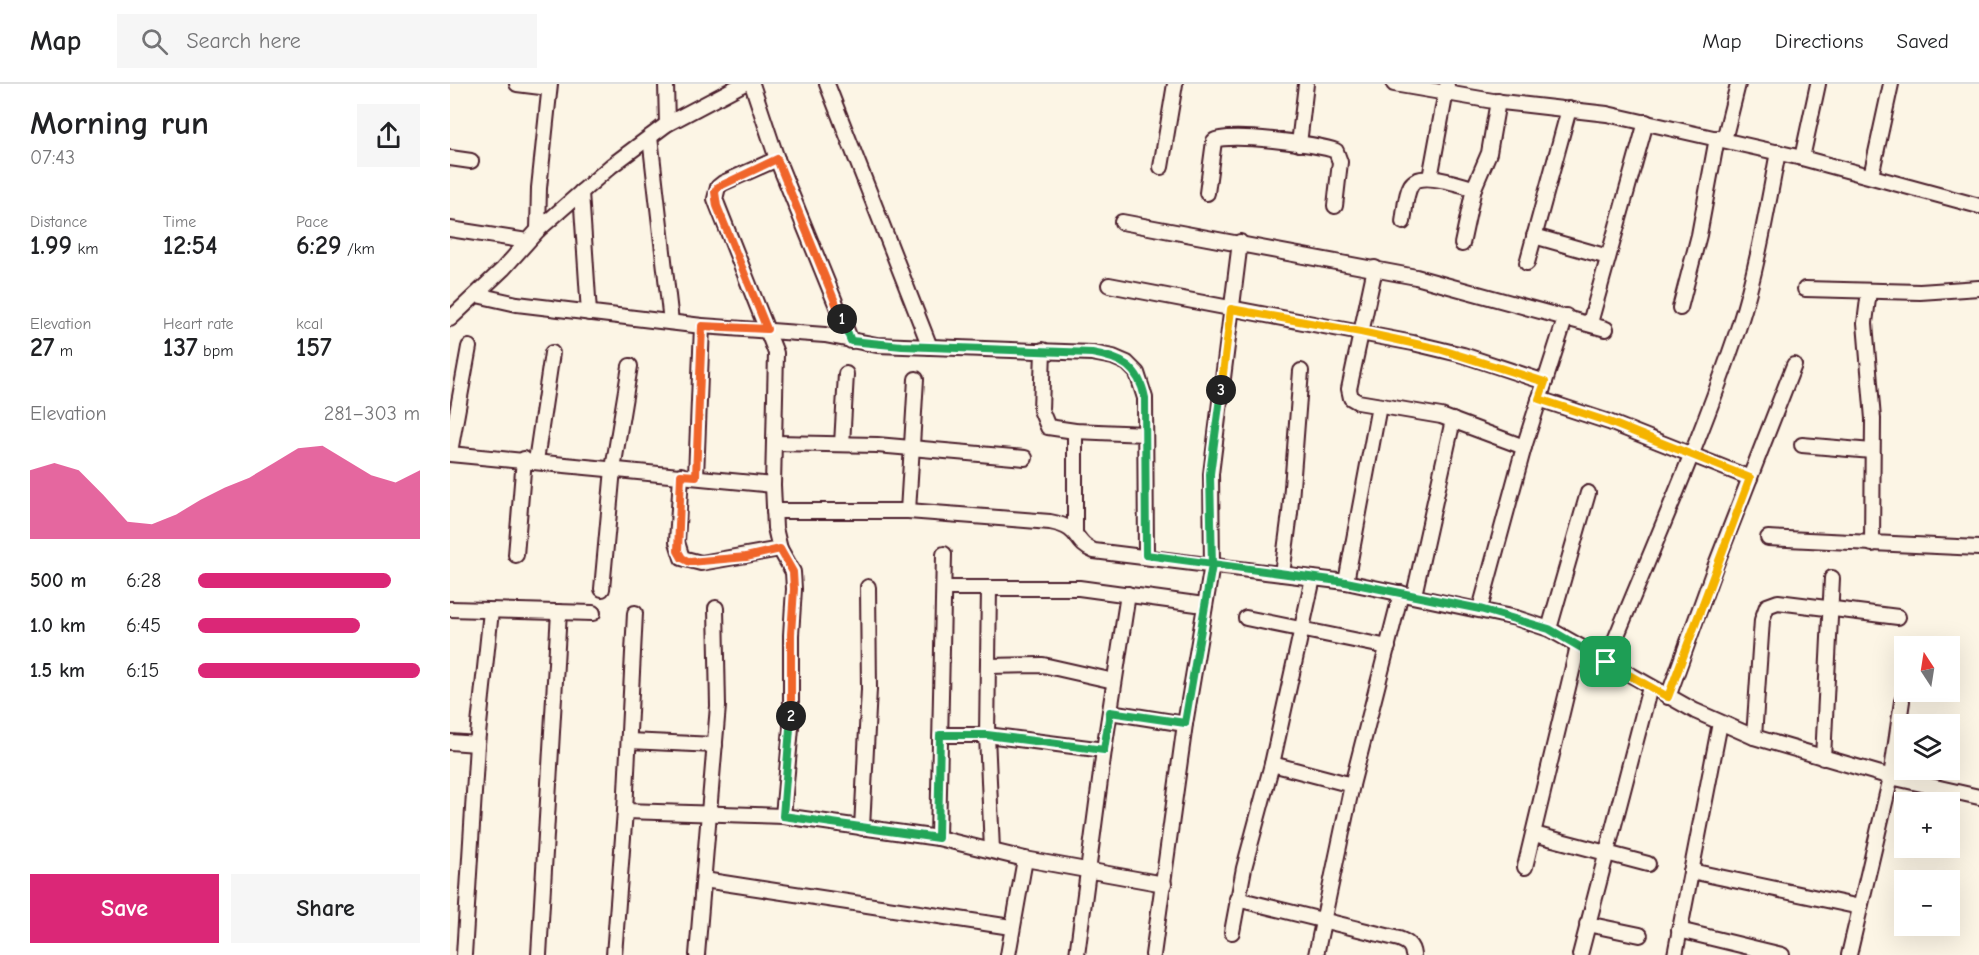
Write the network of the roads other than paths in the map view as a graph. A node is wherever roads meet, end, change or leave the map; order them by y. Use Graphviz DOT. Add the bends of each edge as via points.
graph roads {
  1 [pos="517,84"];
  2 [pos="666,84"];
  3 [pos="743,84"];
  4 [pos="752,84"];
  5 [pos="827,84"];
  6 [pos="1175,84"];
  7 [pos="1306,84"];
  8 [pos="1394,84"];
  9 [pos="1738,84"];
  10 [pos="1818,84"];
  11 [pos="1891,84"];
  12 [pos="550,86"];
  13 [pos="1447,88"];
  14 [pos="1498,101"];
  15 [pos="1569,109"];
  16 [pos="1646,122"];
  17 [pos="667,124"];
  18 [pos="650,136"];
  19 [pos="1721,139"];
  20 [pos="1299,144"];
  21 [pos="1778,152"];
  22 [pos="450,158"];
  23 [pos="1802,158"];
  24 [pos="777,159"];
  25 [pos="471,161"];
  26 [pos="1161,167"];
  27 [pos="1871,176"];
  28 [pos="1430,178"];
  29 [pos="1474,188"];
  30 [pos="581,192"];
  31 [pos="1207,193"];
  32 [pos="1335,206"];
  33 [pos="1979,206"];
  34 [pos="1122,222"];
  35 [pos="1403,222"];
  36 [pos="450,229"];
  37 [pos="538,230"];
  38 [pos="1534,236"];
  39 [pos="528,241"];
  40 [pos="1240,242"];
  41 [pos="1462,244"];
  42 [pos="1608,257"];
  43 [pos="1527,263"];
  44 [pos="1375,268"];
  45 [pos="1109,285"];
  46 [pos="1979,288"];
  47 [pos="1805,289"];
  48 [pos="1869,291"];
  49 [pos="477,295"];
  50 [pos="457,305"];
  51 [pos="1680,308"];
  52 [pos="1231,309"];
  53 [pos="589,313"];
  54 [pos="1566,316"];
  55 [pos="450,320"];
  56 [pos="671,322"];
  57 [pos="1590,323"];
  58 [pos="702,326"];
  59 [pos="1606,328"];
  60 [pos="767,329"];
  61 [pos="1361,332"];
  62 [pos="851,341"];
  63 [pos="469,347"];
  64 [pos="930,347"];
  65 [pos="1043,350"];
  66 [pos="552,353"];
  67 [pos="1794,365"];
  68 [pos="630,366"];
  69 [pos="1301,371"];
  70 [pos="846,374"];
  71 [pos="916,379"];
  72 [pos="1545,382"];
  73 [pos="1539,399"];
  74 [pos="1379,406"];
  75 [pos="1453,420"];
  76 [pos="1075,431"];
  77 [pos="1145,434"];
  78 [pos="775,443"];
  79 [pos="842,444"];
  80 [pos="1802,445"];
  81 [pos="1524,447"];
  82 [pos="912,448"];
  83 [pos="1872,452"];
  84 [pos="450,453"];
  85 [pos="1691,454"];
  86 [pos="1025,458"];
  87 [pos="530,460"];
  88 [pos="613,469"];
  89 [pos="681,475"];
  90 [pos="696,476"];
  91 [pos="1750,478"];
  92 [pos="773,485"];
  93 [pos="1588,493"];
  94 [pos="774,511"];
  95 [pos="908,511"];
  96 [pos="1075,531"];
  97 [pos="1768,538"];
  98 [pos="1872,544"];
  99 [pos="1979,548"];
  100 [pos="780,549"];
  101 [pos="945,554"];
  102 [pos="516,555"];
  103 [pos="1146,555"];
  104 [pos="1212,565"];
  105 [pos="1282,574"];
  106 [pos="1313,578"];
  107 [pos="1832,578"];
  108 [pos="1346,582"];
  109 [pos="868,587"];
  110 [pos="944,588"];
  111 [pos="989,588"];
  112 [pos="602,589"];
  113 [pos="1128,594"];
  114 [pos="1407,594"];
  115 [pos="1204,605"];
  116 [pos="716,608"];
  117 [pos="450,609"];
  118 [pos="1480,609"];
  119 [pos="1829,610"];
  120 [pos="491,611"];
  121 [pos="559,612"];
  122 [pos="593,613"];
  123 [pos="635,613"];
  124 [pos="1898,616"];
  125 [pos="1246,618"];
  126 [pos="1300,629"];
  127 [pos="1549,629"];
  128 [pos="1578,646"];
  129 [pos="1388,647"];
  130 [pos="1606,662"];
  131 [pos="988,666"];
  132 [pos="1114,681"];
  133 [pos="1650,687"];
  134 [pos="1668,697"];
  135 [pos="1902,702"];
  136 [pos="1110,712"];
  137 [pos="1185,723"];
  138 [pos="1720,723"];
  139 [pos="940,735"];
  140 [pos="987,735"];
  141 [pos="1754,737"];
  142 [pos="629,741"];
  143 [pos="450,742"];
  144 [pos="477,744"];
  145 [pos="715,745"];
  146 [pos="1104,750"];
  147 [pos="1823,758"];
  148 [pos="1272,764"];
  149 [pos="1891,777"];
  150 [pos="1352,785"];
  151 [pos="1979,797"];
  152 [pos="626,812"];
  153 [pos="709,816"];
  154 [pos="783,816"];
  155 [pos="862,828"];
  156 [pos="1534,834"];
  157 [pos="938,838"];
  158 [pos="993,850"];
  159 [pos="1605,854"];
  160 [pos="1025,859"];
  161 [pos="1648,864"];
  162 [pos="1526,867"];
  163 [pos="1691,871"];
  164 [pos="1088,872"];
  165 [pos="704,880"];
  166 [pos="1164,884"];
  167 [pos="1237,900"];
  168 [pos="1860,907"];
  169 [pos="1321,920"];
  170 [pos="1587,924"];
  171 [pos="1011,927"];
  172 [pos="1678,930"];
  173 [pos="1232,932"];
  174 [pos="1640,935"];
  175 [pos="450,944"];
  176 [pos="465,950"];
  177 [pos="539,955"];
  178 [pos="614,955"];
  179 [pos="697,955"];
  180 [pos="1008,955"];
  181 [pos="1077,955"];
  182 [pos="1153,955"];
  183 [pos="1316,955"];
  184 [pos="1413,955"];
  185 [pos="1580,955"];
  186 [pos="1675,955"];
  187 [pos="1782,955"];
  188 [pos="1849,955"];
  1 -- 12 [label="street"];
  2 -- 17 [label="street"];
  3 -- 17 [label="street"];
  4 -- 24 [label="street"];
  5 -- 64 [label="street"];
  6 -- 26 [label="street"];
  7 -- 20 [label="street"];
  8 -- 13 [label="street"];
  9 -- 19 [label="street"];
  10 -- 23 [label="street"];
  11 -- 27 [label="street"];
  12 -- 37 [label="street"];
  13 -- 14 [label="street"];
  13 -- 28 [label="street"];
  14 -- 15 [label="street"];
  14 -- 29 [label="street" via="1489,153"];
  15 -- 16 [label="street"];
  15 -- 38 [label="street"];
  16 -- 19 [label="street"];
  16 -- 42 [label="street"];
  17 -- 18 [label="street"];
  18 -- 30 [label="street"];
  18 -- 56 [label="street"];
  19 -- 21 [label="street"];
  19 -- 51 [label="street"];
  20 -- 31 [label="street" via="1219,137 1211,151"];
  20 -- 32 [label="street" via="1331,149 1339,156"];
  21 -- 23 [label="street"];
  21 -- 85 [label="street" via="1741,318"];
  22 -- 25 [label="street"];
  23 -- 27 [label="street"];
  24 -- 60 [label="street" via="723,183 715,192 717,206"];
  24 -- 62 [label="street"];
  27 -- 33 [label="street"];
  28 -- 29 [label="street"];
  28 -- 35 [label="street" via="1420,178 1409,187"];
  29 -- 41 [label="street"];
  30 -- 37 [label="street"];
  30 -- 53 [label="street"];
  34 -- 40 [label="street"];
  36 -- 39 [label="street"];
  37 -- 39 [label="street"];
  38 -- 42 [label="street"];
  38 -- 43 [label="street"];
  39 -- 49 [label="street"];
  40 -- 44 [label="street"];
  40 -- 52 [label="street"];
  42 -- 57 [label="street"];
  44 -- 54 [label="street"];
  44 -- 61 [label="street"];
  45 -- 52 [label="street"];
  46 -- 48 [label="street"];
  47 -- 48 [label="street"];
  48 -- 83 [label="street" via="1865,323"];
  49 -- 50 [label="street"];
  49 -- 53 [label="street"];
  50 -- 55 [label="street"];
  52 -- 61 [label="street"];
  52 -- 104 [label="street" via="1210,474"];
  53 -- 56 [label="street"];
  54 -- 57 [label="street"];
  54 -- 72 [label="street"];
  56 -- 58 [label="street"];
  57 -- 59 [label="street"];
  58 -- 60 [label="street"];
  58 -- 90 [label="street"];
  60 -- 62 [label="street"];
  60 -- 78 [label="street" via="776,353"];
  61 -- 72 [label="street" via="1463,355"];
  61 -- 74 [label="street" via="1349,393 1353,401"];
  62 -- 64 [label="street"];
  63 -- 84 [label="street"];
  64 -- 65 [label="street"];
  65 -- 76 [label="street" via="1044,423 1055,429"];
  65 -- 77 [label="street" via="1092,353 1127,363 1142,385"];
  66 -- 87 [label="street"];
  67 -- 91 [label="street"];
  68 -- 88 [label="street"];
  69 -- 105 [label="street"];
  70 -- 79 [label="street"];
  71 -- 82 [label="street"];
  72 -- 73 [label="street"];
  73 -- 81 [label="street"];
  73 -- 85 [label="street"];
  74 -- 75 [label="street"];
  74 -- 108 [label="street"];
  75 -- 81 [label="street"];
  75 -- 114 [label="street"];
  76 -- 77 [label="street"];
  76 -- 96 [label="street"];
  77 -- 103 [label="street"];
  78 -- 79 [label="street"];
  78 -- 92 [label="street"];
  79 -- 82 [label="street"];
  80 -- 83 [label="street"];
  81 -- 118 [label="street"];
  82 -- 86 [label="street"];
  82 -- 95 [label="street"];
  83 -- 98 [label="street"];
  84 -- 87 [label="street"];
  85 -- 91 [label="street"];
  85 -- 130 [label="street"];
  87 -- 88 [label="street"];
  87 -- 102 [label="street"];
  88 -- 89 [label="street"];
  88 -- 112 [label="street"];
  89 -- 90 [label="street"];
  89 -- 100 [label="street" via="677,542 682,558 700,563"];
  90 -- 92 [label="street"];
  91 -- 134 [label="street"];
  92 -- 94 [label="street"];
  93 -- 127 [label="street"];
  94 -- 95 [label="street"];
  94 -- 100 [label="street"];
  95 -- 96 [label="street" via="1050,522"];
  96 -- 103 [label="street" via="1083,544 1094,551"];
  97 -- 98 [label="street"];
  98 -- 99 [label="street"];
  100 -- 154 [label="street" via="793,572 794,589 791,728"];
  101 -- 110 [label="street"];
  103 -- 104 [label="street"];
  104 -- 105 [label="street"];
  104 -- 115 [label="street"];
  105 -- 106 [label="street"];
  106 -- 108 [label="street"];
  106 -- 126 [label="street"];
  107 -- 119 [label="street"];
  108 -- 114 [label="street"];
  109 -- 155 [label="street" via="870,689"];
  110 -- 111 [label="street"];
  110 -- 139 [label="street"];
  111 -- 113 [label="street" via="1079,588"];
  111 -- 131 [label="street"];
  113 -- 115 [label="street"];
  113 -- 132 [label="street"];
  114 -- 118 [label="street"];
  114 -- 129 [label="street"];
  115 -- 137 [label="street"];
  116 -- 145 [label="street"];
  117 -- 120 [label="street"];
  118 -- 127 [label="street"];
  119 -- 124 [label="street"];
  119 -- 141 [label="street" via="1778,602 1767,606 1762,620"];
  119 -- 147 [label="street"];
  120 -- 121 [label="street"];
  120 -- 144 [label="street"];
  121 -- 122 [label="street"];
  121 -- 177 [label="street"];
  123 -- 142 [label="street"];
  125 -- 126 [label="street"];
  126 -- 129 [label="street"];
  126 -- 148 [label="street"];
  127 -- 128 [label="street"];
  128 -- 130 [label="street"];
  128 -- 156 [label="street"];
  129 -- 150 [label="street"];
  130 -- 133 [label="street"];
  131 -- 132 [label="street" via="1042,665"];
  131 -- 140 [label="street"];
  132 -- 136 [label="street"];
  133 -- 134 [label="street"];
  133 -- 159 [label="street"];
  134 -- 138 [label="street"];
  135 -- 149 [label="street"];
  136 -- 137 [label="street"];
  136 -- 146 [label="street"];
  137 -- 166 [label="street"];
  138 -- 141 [label="street"];
  138 -- 163 [label="street"];
  139 -- 140 [label="street"];
  139 -- 157 [label="street"];
  140 -- 146 [label="street"];
  140 -- 158 [label="street"];
  141 -- 147 [label="street"];
  142 -- 145 [label="street"];
  142 -- 152 [label="street"];
  143 -- 144 [label="street"];
  144 -- 176 [label="street"];
  145 -- 153 [label="street"];
  146 -- 164 [label="street"];
  147 -- 149 [label="street"];
  148 -- 150 [label="street"];
  148 -- 167 [label="street"];
  149 -- 151 [label="street"];
  149 -- 168 [label="street"];
  150 -- 169 [label="street"];
  152 -- 153 [label="street"];
  152 -- 178 [label="street"];
  153 -- 154 [label="street"];
  153 -- 165 [label="street"];
  154 -- 155 [label="street"];
  155 -- 157 [label="street"];
  156 -- 159 [label="street"];
  156 -- 162 [label="street"];
  157 -- 158 [label="street"];
  158 -- 160 [label="street"];
  159 -- 161 [label="street"];
  159 -- 170 [label="street"];
  160 -- 164 [label="street"];
  160 -- 171 [label="street"];
  163 -- 168 [label="street"];
  163 -- 172 [label="street"];
  164 -- 166 [label="street"];
  164 -- 181 [label="street"];
  165 -- 171 [label="street"];
  165 -- 179 [label="street"];
  166 -- 182 [label="street"];
  167 -- 169 [label="street"];
  167 -- 173 [label="street"];
  168 -- 188 [label="street"];
  169 -- 183 [label="street"];
  169 -- 184 [label="street" via="1407,942"];
  170 -- 174 [label="street"];
  170 -- 185 [label="street"];
  171 -- 180 [label="street"];
  172 -- 186 [label="street"];
  172 -- 187 [label="street"];
  175 -- 176 [label="street"];
}
